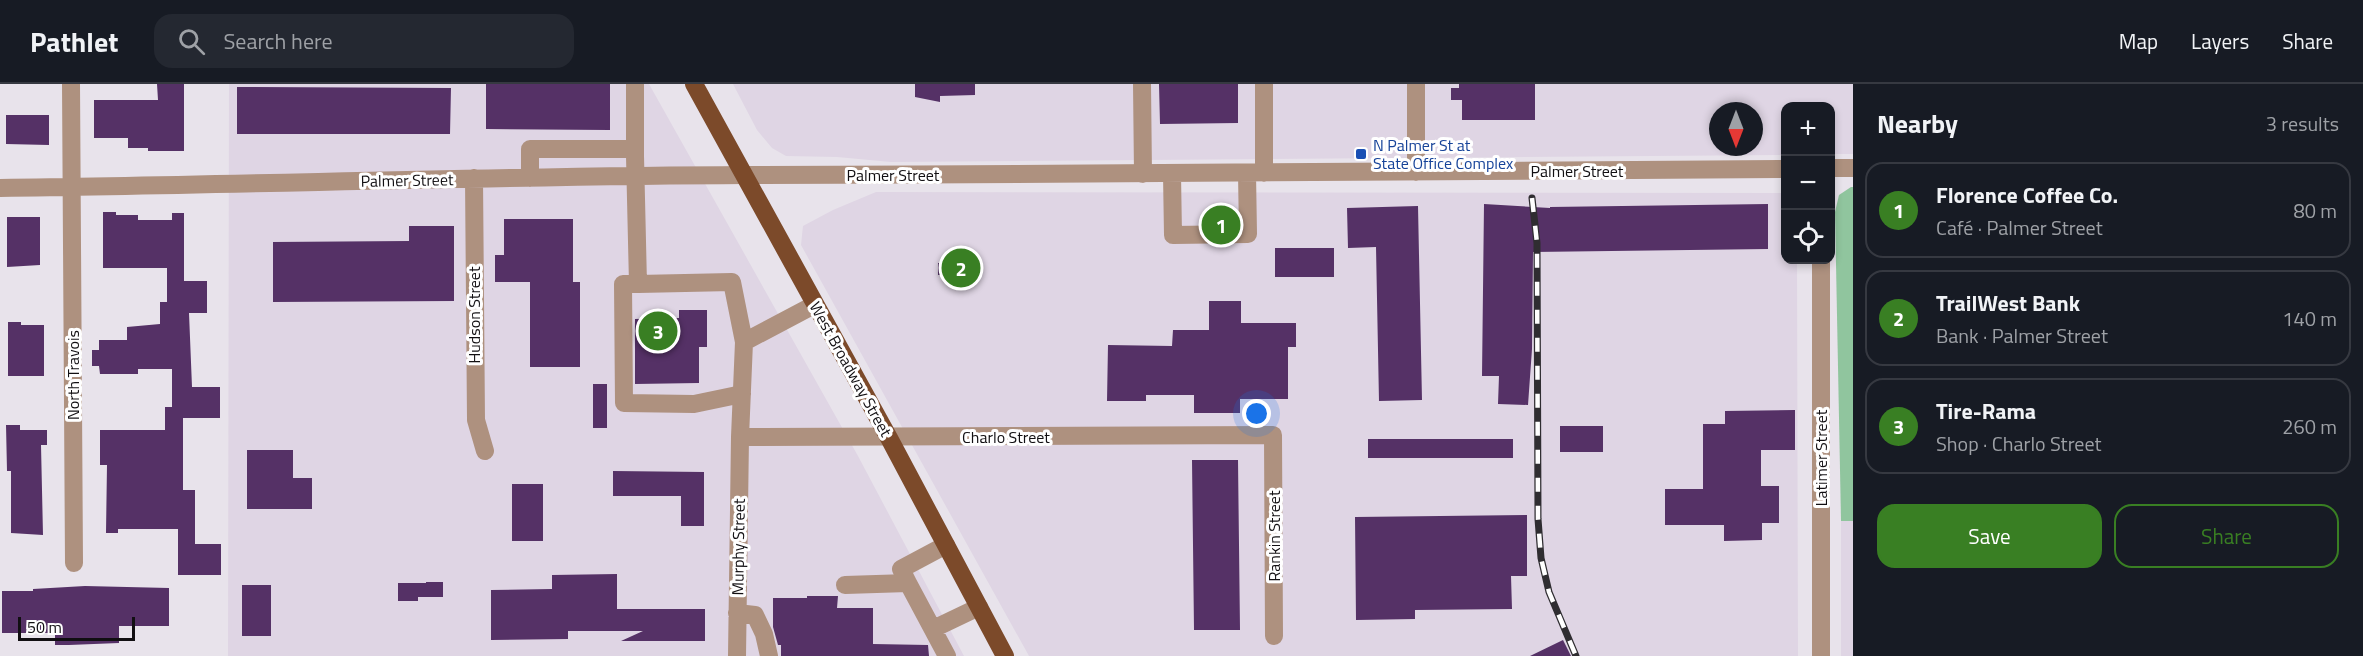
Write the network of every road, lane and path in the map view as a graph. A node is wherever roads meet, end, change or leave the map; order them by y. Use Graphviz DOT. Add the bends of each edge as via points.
graph roads {
  1 [pos="71,84"];
  2 [pos="635,84"];
  3 [pos="694,84"];
  4 [pos="1142,84"];
  5 [pos="1264,84"];
  6 [pos="1416,84"];
  7 [pos="635,149"];
  8 [pos="1835,168"];
  9 [pos="1853,168"];
  10 [pos="1781,169"];
  11 [pos="1416,172"];
  12 [pos="1256,173"];
  13 [pos="1143,174"];
  14 [pos="1172,174"];
  15 [pos="742,175"];
  16 [pos="635,177"];
  17 [pos="474,178"];
  18 [pos="530,178"];
  19 [pos="0,188"];
  20 [pos="71,188"];
  21 [pos="1821,264"];
  22 [pos="638,284"];
  23 [pos="814,304"];
  24 [pos="744,342"];
  25 [pos="742,394"];
  26 [pos="1273,435"];
  27 [pos="740,437"];
  28 [pos="889,438"];
  29 [pos="485,451"];
  30 [pos="946,545"];
  31 [pos="74,563"];
  32 [pos="908,583"];
  33 [pos="845,585"];
  34 [pos="979,607"];
  35 [pos="737,613"];
  36 [pos="933,629"];
  37 [pos="1274,636"];
  38 [pos="737,656"];
  39 [pos="769,656"];
  40 [pos="947,656"];
  41 [pos="1005,656"];
  42 [pos="1821,656"];
  1 -- 20 [label="street, North Travois"];
  2 -- 7 [label="street"];
  3 -- 15 [label="main road, West Broadway Street"];
  4 -- 13 [label="street"];
  5 -- 12 [label="street"];
  6 -- 11 [label="street"];
  7 -- 16 [label="street"];
  7 -- 18 [label="street" via="530,149"];
  8 -- 9 [label="street"];
  10 -- 11 [label="street, Palmer Street"];
  11 -- 12 [label="street, Palmer Street"];
  12 -- 14 [label="street, Palmer Street"];
  12 -- 14 [label="street" via="1248,234 1173,235"];
  13 -- 14 [label="street, Palmer Street"];
  13 -- 15 [label="street, Palmer Street"];
  15 -- 16 [label="street, Palmer Street"];
  15 -- 23 [label="main road, West Broadway Street"];
  16 -- 18 [label="street, Palmer Street"];
  16 -- 22 [label="street"];
  17 -- 18 [label="street, Palmer Street"];
  17 -- 20 [label="street, Palmer Street"];
  17 -- 29 [label="street, Hudson Street" via="476,420"];
  19 -- 20 [label="street, Palmer Street"];
  20 -- 31 [label="street, North Travois"];
  21 -- 42 [label="street, Latimer Street"];
  22 -- 24 [label="street, Murphy Street" via="732,282"];
  22 -- 25 [label="street" via="623,284 624,403 694,404"];
  23 -- 24 [label="street"];
  23 -- 28 [label="main road, West Broadway Street"];
  24 -- 25 [label="street, Murphy Street"];
  25 -- 27 [label="street, Murphy Street"];
  26 -- 28 [label="street, Charlo Street"];
  26 -- 37 [label="street, Rankin Street"];
  27 -- 28 [label="street, Charlo Street"];
  27 -- 35 [label="street, Murphy Street"];
  28 -- 30 [label="main road, West Broadway Street"];
  30 -- 32 [label="street" via="901,569"];
  30 -- 34 [label="main road, West Broadway Street"];
  32 -- 33 [label="street"];
  32 -- 36 [label="street"];
  34 -- 36 [label="street"];
  34 -- 41 [label="main road, West Broadway Street"];
  35 -- 38 [label="street, Murphy Street"];
  35 -- 39 [label="street" via="755,615"];
  36 -- 40 [label="street"];
}
